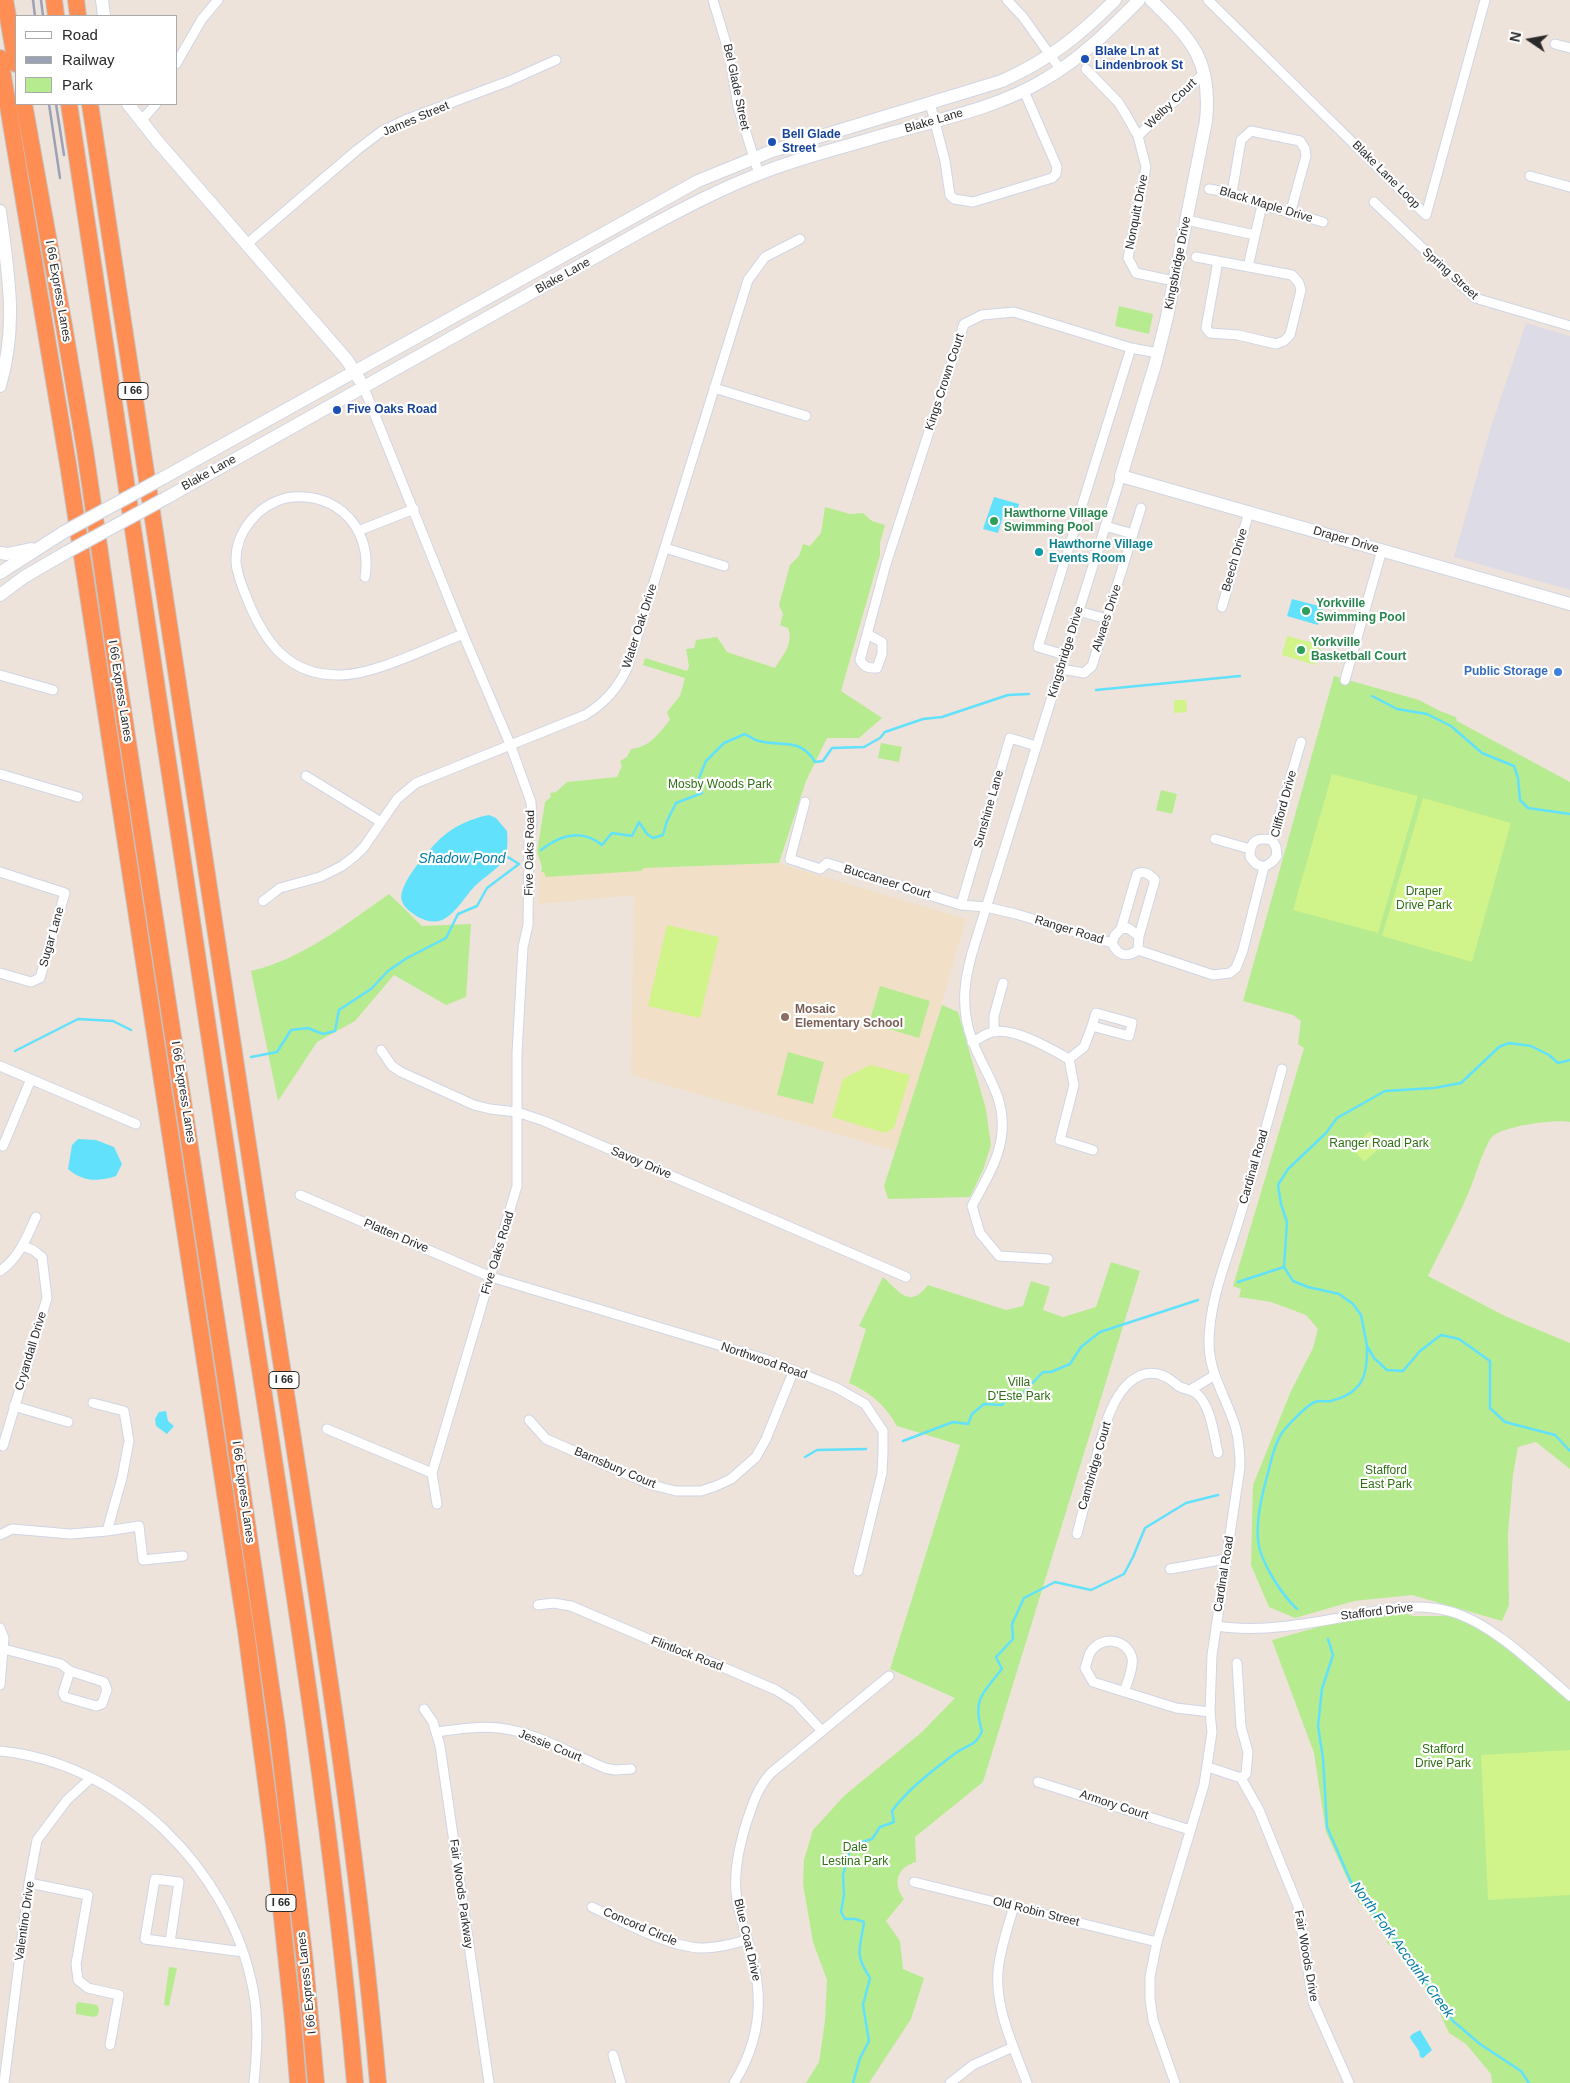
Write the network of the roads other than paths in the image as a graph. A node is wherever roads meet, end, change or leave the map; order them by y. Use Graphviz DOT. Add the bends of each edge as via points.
graph roads {
  1 [pos="6,0"];
  2 [pos="54,0"];
  3 [pos="76,0"];
  4 [pos="102,0"];
  5 [pos="218,0"];
  6 [pos="713,0"];
  7 [pos="1006,0"];
  8 [pos="1116,0"];
  9 [pos="1139,0"];
  10 [pos="1208,0"];
  11 [pos="1485,0"];
  12 [pos="1155,2"];
  13 [pos="56,15"];
  14 [pos="78,15"];
  15 [pos="104,15"];
  16 [pos="1555,44"];
  17 [pos="1570,48"];
  18 [pos="1051,56"];
  19 [pos="556,60"];
  20 [pos="178,61"];
  21 [pos="5,65"];
  22 [pos="1086,69"];
  23 [pos="1060,70"];
  24 [pos="1204,73"];
  25 [pos="1024,91"];
  26 [pos="930,104"];
  27 [pos="24,105"];
  28 [pos="69,105"];
  29 [pos="90,105"];
  30 [pos="129,105"];
  31 [pos="155,105"];
  32 [pos="141,121"];
  33 [pos="935,121"];
  34 [pos="1138,136"];
  35 [pos="753,157"];
  36 [pos="759,174"];
  37 [pos="1530,176"];
  38 [pos="1570,187"];
  39 [pos="1209,189"];
  40 [pos="1232,193"];
  41 [pos="1374,202"];
  42 [pos="1262,205"];
  43 [pos="0,211"];
  44 [pos="1290,214"];
  45 [pos="1186,220"];
  46 [pos="1323,222"];
  47 [pos="1255,234"];
  48 [pos="800,239"];
  49 [pos="247,244"];
  50 [pos="1196,257"];
  51 [pos="1218,261"];
  52 [pos="1248,267"];
  53 [pos="1174,281"];
  54 [pos="1570,326"];
  55 [pos="1131,348"];
  56 [pos="1158,353"];
  57 [pos="355,372"];
  58 [pos="0,386"];
  59 [pos="364,388"];
  60 [pos="714,388"];
  61 [pos="806,416"];
  62 [pos="1121,476"];
  63 [pos="1141,508"];
  64 [pos="414,509"];
  65 [pos="1249,512"];
  66 [pos="1105,526"];
  67 [pos="358,531"];
  68 [pos="1133,534"];
  69 [pos="42,545"];
  70 [pos="665,548"];
  71 [pos="1382,550"];
  72 [pos="0,553"];
  73 [pos="724,566"];
  74 [pos="0,573"];
  75 [pos="365,577"];
  76 [pos="1,591"];
  77 [pos="1570,604"];
  78 [pos="1222,607"];
  79 [pos="1078,611"];
  80 [pos="1107,619"];
  81 [pos="463,634"];
  82 [pos="867,634"];
  83 [pos="1065,654"];
  84 [pos="1061,669"];
  85 [pos="0,675"];
  86 [pos="1345,680"];
  87 [pos="53,690"];
  88 [pos="1301,742"];
  89 [pos="510,744"];
  90 [pos="1036,746"];
  91 [pos="0,774"];
  92 [pos="306,776"];
  93 [pos="78,797"];
  94 [pos="805,802"];
  95 [pos="381,822"];
  96 [pos="1215,838"];
  97 [pos="1272,840"];
  98 [pos="1250,848"];
  99 [pos="1264,867"];
  100 [pos="0,872"];
  101 [pos="264,901"];
  102 [pos="961,904"];
  103 [pos="986,907"];
  104 [pos="1121,929"];
  105 [pos="1139,936"];
  106 [pos="1112,943"];
  107 [pos="1138,950"];
  108 [pos="0,973"];
  109 [pos="1230,973"];
  110 [pos="1003,982"];
  111 [pos="1092,1026"];
  112 [pos="994,1031"];
  113 [pos="972,1042"];
  114 [pos="381,1050"];
  115 [pos="1069,1059"];
  116 [pos="0,1066"];
  117 [pos="1282,1069"];
  118 [pos="31,1079"];
  119 [pos="517,1112"];
  120 [pos="136,1124"];
  121 [pos="4,1146"];
  122 [pos="1093,1150"];
  123 [pos="300,1195"];
  124 [pos="36,1217"];
  125 [pos="23,1246"];
  126 [pos="1048,1259"];
  127 [pos="0,1271"];
  128 [pos="491,1277"];
  129 [pos="906,1277"];
  130 [pos="794,1370"];
  131 [pos="1214,1375"];
  132 [pos="1190,1390"];
  133 [pos="93,1403"];
  134 [pos="14,1406"];
  135 [pos="529,1420"];
  136 [pos="68,1422"];
  137 [pos="327,1429"];
  138 [pos="2,1446"];
  139 [pos="1218,1453"];
  140 [pos="432,1473"];
  141 [pos="437,1504"];
  142 [pos="107,1531"];
  143 [pos="1077,1534"];
  144 [pos="0,1535"];
  145 [pos="183,1556"];
  146 [pos="1226,1559"];
  147 [pos="1170,1569"];
  148 [pos="858,1571"];
  149 [pos="538,1605"];
  150 [pos="1216,1626"];
  151 [pos="0,1628"];
  152 [pos="4,1649"];
  153 [pos="1237,1663"];
  154 [pos="70,1671"];
  155 [pos="889,1676"];
  156 [pos="0,1684"];
  157 [pos="1124,1692"];
  158 [pos="1570,1696"];
  159 [pos="424,1709"];
  160 [pos="1210,1712"];
  161 [pos="822,1731"];
  162 [pos="437,1732"];
  163 [pos="0,1751"];
  164 [pos="1208,1767"];
  165 [pos="631,1769"];
  166 [pos="91,1778"];
  167 [pos="1241,1778"];
  168 [pos="1038,1782"];
  169 [pos="1190,1830"];
  170 [pos="914,1882"];
  171 [pos="29,1883"];
  172 [pos="1014,1906"];
  173 [pos="592,1907"];
  174 [pos="747,1940"];
  175 [pos="170,1942"];
  176 [pos="1156,1942"];
  177 [pos="243,1952"];
  178 [pos="110,2045"];
  179 [pos="1013,2047"];
  180 [pos="613,2055"];
  181 [pos="4,2083"];
  182 [pos="254,2083"];
  183 [pos="298,2083"];
  184 [pos="316,2083"];
  185 [pos="355,2083"];
  186 [pos="378,2083"];
  187 [pos="490,2083"];
  188 [pos="620,2083"];
  189 [pos="734,2083"];
  190 [pos="950,2083"];
  191 [pos="1027,2083"];
  192 [pos="1175,2083"];
  193 [pos="1349,2083"];
  1 -- 21 [label="highway"];
  2 -- 13 [label="highway"];
  3 -- 14 [label="highway"];
  4 -- 15 [label="main road"];
  5 -- 20 [label="street" via="202,19"];
  6 -- 35 [label="street, Bel Glade Street" via="724,33 738,107"];
  7 -- 18 [label="street" via="1023,17"];
  8 -- 18 [label="main road, Blake Lane"];
  9 -- 23 [label="main road, Blake Lane"];
  10 -- 11 [label="street, Blake Lane Loop" via="1426,215"];
  12 -- 24 [label="main road, Kingsbridge Drive" via="1184,34 1200,59"];
  16 -- 17 [label="street"];
  18 -- 23 [label="street"];
  18 -- 26 [label="main road, Blake Lane" via="1002,81"];
  19 -- 49 [label="street, James Street" via="382,132 356,150"];
  21 -- 183 [label="highway, I 66" via="244,1621 274,1843"];
  22 -- 34 [label="street, Nonquitt Drive" via="1118,102"];
  23 -- 25 [label="main road, Blake Lane"];
  24 -- 34 [label="street, Welby Court"];
  24 -- 45 [label="main road, Kingsbridge Drive" via="1208,101 1206,121"];
  25 -- 33 [label="main road, Blake Lane"];
  25 -- 33 [label="street" via="1057,167 1052,178 973,202 954,198 950,195"];
  26 -- 33 [label="street"];
  26 -- 35 [label="main road, Blake Lane"];
  27 -- 184 [label="highway, I 66 Express Lanes" via="83,441 277,1727"];
  28 -- 185 [label="highway" via="285,1529 327,1824"];
  29 -- 186 [label="highway, I 66" via="196,816 334,1704"];
  30 -- 32 [label="main road, Five Oaks Road"];
  31 -- 32 [label="street"];
  32 -- 49 [label="main road, Five Oaks Road"];
  33 -- 36 [label="main road, Blake Lane"];
  34 -- 53 [label="street, Nonquitt Drive" via="1146,167 1128,258 1136,273"];
  35 -- 36 [label="street, Bel Glade Street"];
  35 -- 57 [label="main road, Blake Lane" via="673,194"];
  36 -- 59 [label="main road, Blake Lane" via="674,213"];
  37 -- 38 [label="street"];
  39 -- 40 [label="street, Black Maple Drive"];
  40 -- 42 [label="street, Black Maple Drive"];
  40 -- 44 [label="street" via="1241,140 1251,131 1300,141 1306,156"];
  41 -- 54 [label="street, Spring Street" via="1475,298"];
  42 -- 44 [label="street, Black Maple Drive"];
  42 -- 47 [label="street"];
  43 -- 58 [label="main road" via="12,320"];
  44 -- 46 [label="street, Black Maple Drive"];
  45 -- 47 [label="street"];
  45 -- 53 [label="main road, Kingsbridge Drive"];
  47 -- 52 [label="street"];
  48 -- 60 [label="street, Water Oak Drive" via="770,253 752,272"];
  49 -- 57 [label="main road, Five Oaks Road"];
  50 -- 51 [label="street"];
  51 -- 52 [label="street"];
  51 -- 52 [label="street" via="1206,328 1210,333 1238,335 1276,344 1284,341 1290,335 1301,290 1299,283 1292,275"];
  53 -- 56 [label="main road, Kingsbridge Drive"];
  55 -- 56 [label="street, Kings Crown Court"];
  55 -- 82 [label="street, Kings Crown Court" via="1014,312 982,316 964,324 886,564"];
  55 -- 83 [label="street" via="1038,647"];
  56 -- 62 [label="main road, Kingsbridge Drive"];
  57 -- 59 [label="main road, Five Oaks Road"];
  57 -- 69 [label="main road, Blake Lane, bridge"];
  59 -- 64 [label="street, Five Oaks Road"];
  59 -- 76 [label="main road, Blake Lane, bridge"];
  60 -- 61 [label="street"];
  60 -- 70 [label="street, Water Oak Drive"];
  62 -- 65 [label="main road, Draper Drive"];
  62 -- 66 [label="street, Kingsbridge Drive"];
  63 -- 68 [label="street, Alwaes Drive"];
  64 -- 67 [label="street"];
  64 -- 81 [label="street, Five Oaks Road"];
  65 -- 71 [label="main road, Draper Drive"];
  65 -- 78 [label="street, Beech Drive"];
  66 -- 68 [label="street"];
  66 -- 79 [label="street, Kingsbridge Drive"];
  67 -- 75 [label="street" via="367,561"];
  67 -- 81 [label="street" via="338,508 322,500 305,497 288,498 272,504 258,512 247,525 237,555 238,574 258,626 276,650 309,670 327,675 346,675 370,670"];
  68 -- 80 [label="street, Alwaes Drive"];
  69 -- 72 [label="main road" via="14,553"];
  69 -- 74 [label="main road, Blake Lane"];
  70 -- 73 [label="street"];
  70 -- 89 [label="street, Water Oak Drive" via="628,666 617,686 601,704 585,715"];
  71 -- 77 [label="main road, Draper Drive"];
  71 -- 86 [label="street"];
  79 -- 80 [label="street"];
  79 -- 83 [label="street, Kingsbridge Drive"];
  80 -- 84 [label="street, Alwaes Drive" via="1090,669 1080,673"];
  81 -- 89 [label="street, Five Oaks Road"];
  83 -- 84 [label="street, Kingsbridge Drive"];
  84 -- 90 [label="street, Kingsbridge Drive"];
  85 -- 87 [label="street"];
  88 -- 97 [label="street, Clifford Drive"];
  89 -- 95 [label="street, Water Oak Drive" via="416,783 397,799"];
  89 -- 119 [label="street, Five Oaks Road" via="531,802 532,822 528,925 520,983"];
  90 -- 102 [label="street, Sunshine Lane" via="1010,738"];
  90 -- 103 [label="street, Kingsbridge Drive"];
  91 -- 93 [label="street"];
  92 -- 95 [label="street"];
  94 -- 102 [label="street, Buccaneer Court" via="790,859 820,869 827,863"];
  95 -- 101 [label="street, Water Oak Drive" via="364,847 342,866 320,877 280,888"];
  96 -- 98 [label="street"];
  97 -- 98 [label="street" via="1262,838 1254,841"];
  97 -- 99 [label="street, Clifford Drive" via="1277,856"];
  98 -- 99 [label="street" via="1250,857"];
  99 -- 109 [label="street, Clifford Drive" via="1243,950 1236,968"];
  100 -- 108 [label="street, Sugar Lane" via="65,892 40,978 31,982"];
  102 -- 103 [label="street, Buccaneer Court"];
  103 -- 106 [label="street, Ranger Road"];
  103 -- 113 [label="street, Kingsbridge Drive" via="964,985 965,1011"];
  104 -- 105 [label="street" via="1128,928"];
  104 -- 105 [label="street" via="1137,874 1146,873 1155,880"];
  104 -- 106 [label="street" via="1114,935"];
  105 -- 107 [label="street"];
  106 -- 107 [label="street, Ranger Road" via="1117,953 1123,955 1132,955"];
  107 -- 109 [label="street, Ranger Road" via="1213,975"];
  110 -- 112 [label="street" via="994,1016"];
  111 -- 115 [label="street" via="1084,1047"];
  112 -- 113 [label="street"];
  112 -- 115 [label="street" via="1018,1034"];
  113 -- 126 [label="street, Kingsbridge Drive" via="997,1091 1002,1122 996,1160 972,1206 980,1233 999,1256"];
  114 -- 119 [label="street, Savoy Drive" via="400,1072 474,1104"];
  115 -- 122 [label="street" via="1074,1085 1060,1140"];
  116 -- 118 [label="street"];
  117 -- 131 [label="street, Cardinal Road" via="1212,1309 1208,1345"];
  118 -- 120 [label="street"];
  118 -- 121 [label="street"];
  119 -- 128 [label="street, Five Oaks Road" via="517,1186"];
  119 -- 129 [label="street, Savoy Drive"];
  123 -- 128 [label="street, Platten Drive"];
  124 -- 125 [label="street"];
  125 -- 127 [label="street"];
  125 -- 134 [label="street, Cryandall Drive" via="42,1257 47,1298"];
  128 -- 130 [label="street, Northwood Road"];
  128 -- 140 [label="street, Five Oaks Road"];
  130 -- 135 [label="street, Barnsbury Court" via="756,1457 731,1479 701,1490 676,1491 652,1485 546,1439"];
  130 -- 148 [label="street, Northwood Road" via="865,1404 883,1431 882,1473"];
  131 -- 132 [label="street"];
  131 -- 146 [label="street, Cardinal Road" via="1236,1428 1240,1456"];
  132 -- 139 [label="street, Cambridge Court" via="1198,1394 1211,1418"];
  132 -- 143 [label="street, Cambridge Court" via="1181,1389 1170,1379 1154,1372 1135,1377 1116,1400 1104,1428"];
  133 -- 142 [label="street" via="124,1411 129,1441"];
  134 -- 136 [label="street, Cryandall Drive"];
  134 -- 138 [label="street, Cryandall Drive"];
  137 -- 140 [label="street"];
  140 -- 141 [label="street, Five Oaks Road"];
  142 -- 144 [label="street" via="70,1534 12,1529"];
  142 -- 145 [label="street" via="139,1526 143,1560"];
  146 -- 147 [label="street"];
  146 -- 150 [label="street, Cardinal Road"];
  149 -- 161 [label="street, Flintlock Road" via="571,1606 776,1690 795,1702"];
  150 -- 158 [label="street, Stafford Drive" via="1252,1630 1412,1606 1442,1609 1465,1616 1493,1632"];
  150 -- 160 [label="street, Cardinal Road"];
  151 -- 152 [label="street"];
  152 -- 154 [label="street" via="61,1664"];
  152 -- 156 [label="street"];
  153 -- 167 [label="street" via="1240,1728 1248,1752 1246,1774"];
  154 -- 154 [label="street" via="104,1682 107,1690 102,1704 96,1706 65,1697 63,1693"];
  155 -- 161 [label="street, Blue Coat Drive"];
  157 -- 157 [label="street" via="1093,1682 1085,1668 1090,1652 1100,1642 1112,1640 1121,1643 1133,1660"];
  157 -- 160 [label="street" via="1176,1708"];
  159 -- 162 [label="street, Fair Woods Parkway"];
  160 -- 164 [label="street, Cardinal Road" via="1212,1732"];
  161 -- 174 [label="street, Blue Coat Drive" via="771,1773 754,1801 741,1844 736,1876 738,1903"];
  162 -- 165 [label="street, Jessie Court" via="507,1729 604,1768"];
  162 -- 187 [label="street, Fair Woods Parkway"];
  163 -- 166 [label="street" via="44,1759"];
  164 -- 167 [label="street"];
  164 -- 169 [label="street, Cardinal Road"];
  166 -- 171 [label="street, Valentino Drive" via="67,1800 37,1840"];
  166 -- 177 [label="street" via="138,1807 190,1857 224,1908"];
  167 -- 193 [label="street, Fair Woods Drive" via="1259,1810 1298,1906 1313,2002"];
  168 -- 169 [label="street, Armory Court"];
  169 -- 176 [label="street, Cardinal Road"];
  170 -- 172 [label="street, Old Robin Street"];
  171 -- 178 [label="street" via="88,1895 76,1964 78,1980 88,1988 119,1995"];
  171 -- 181 [label="street, Valentino Drive"];
  172 -- 176 [label="street, Old Robin Street"];
  172 -- 179 [label="street" via="1000,1958 998,1980 1002,2010"];
  173 -- 174 [label="street, Concord Circle" via="685,1946 712,1948"];
  174 -- 189 [label="street, Blue Coat Drive" via="757,1982 758,2024 749,2056"];
  175 -- 175 [label="street" via="145,1939 155,1879 179,1882"];
  175 -- 177 [label="street"];
  176 -- 192 [label="street, Cardinal Road" via="1150,1999"];
  177 -- 182 [label="street" via="257,2016"];
  179 -- 190 [label="street" via="973,2065"];
  179 -- 191 [label="street"];
  180 -- 188 [label="street"];
}
